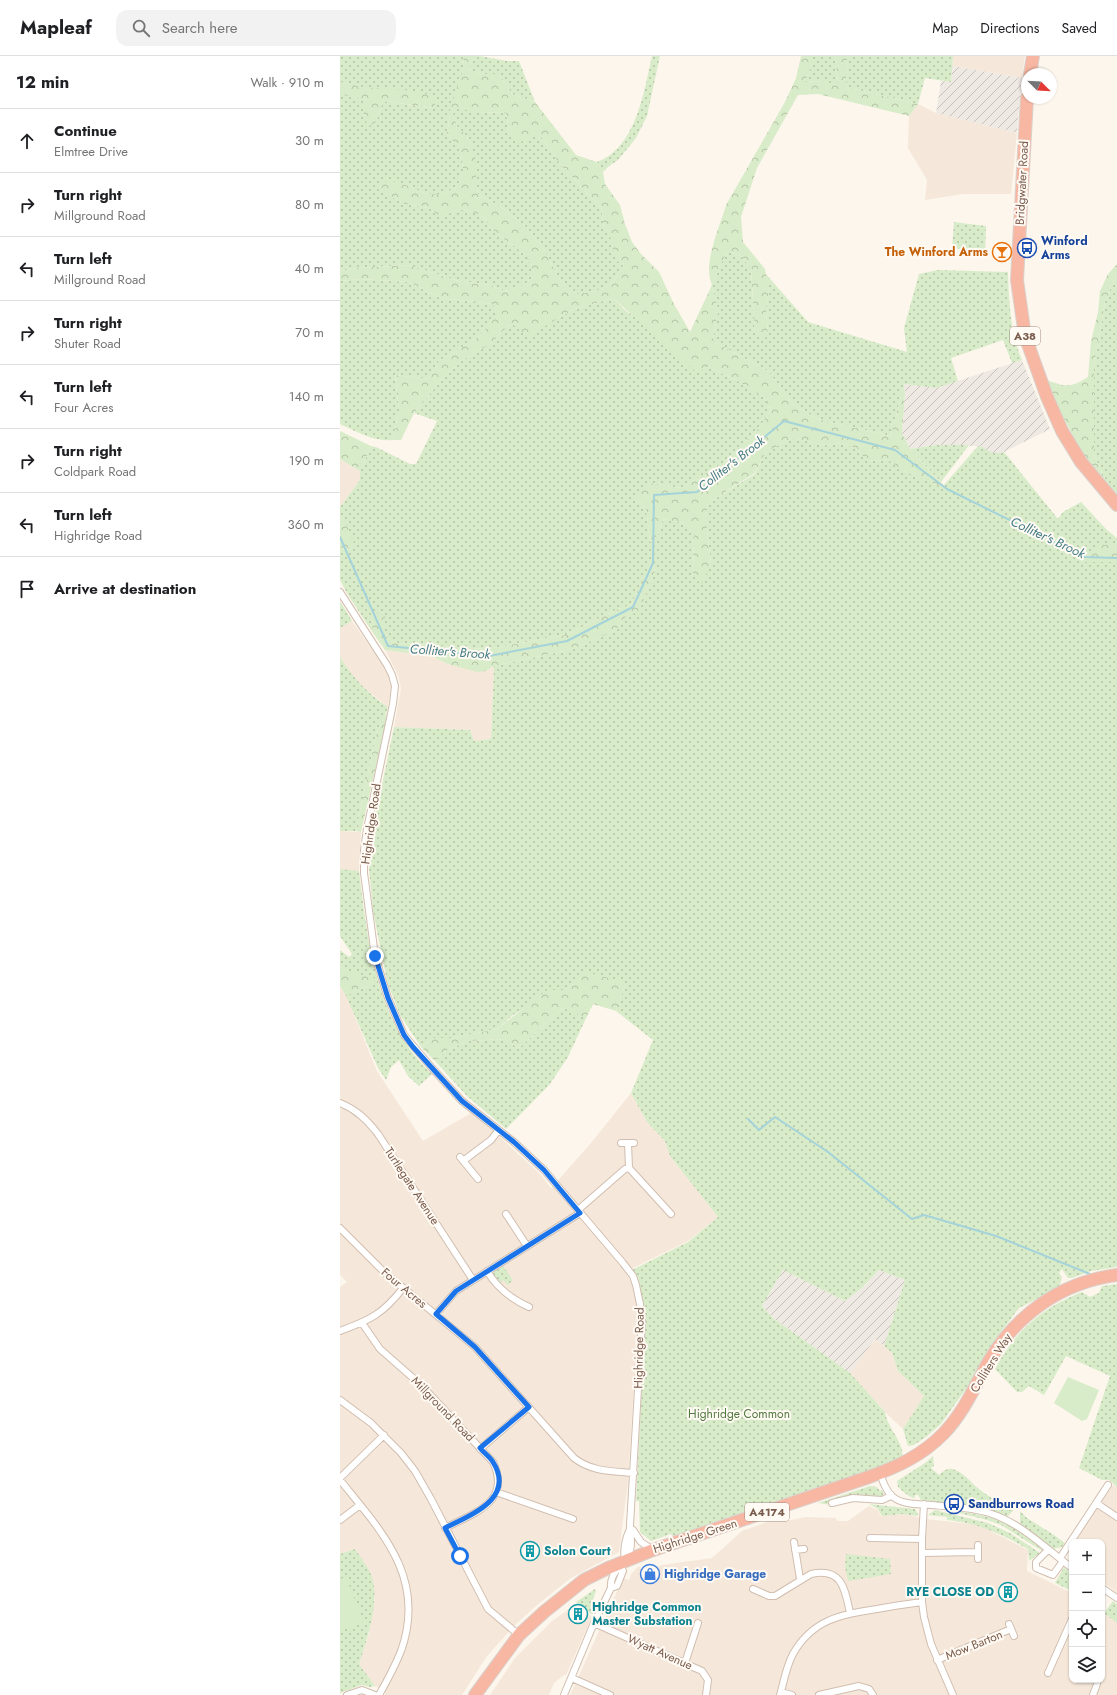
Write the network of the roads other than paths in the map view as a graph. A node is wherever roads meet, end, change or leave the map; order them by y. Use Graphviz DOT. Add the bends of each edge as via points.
graph roads {
  1 [pos="1032,56"];
  2 [pos="1031,68"];
  3 [pos="1027,104"];
  4 [pos="1117,505"];
  5 [pos="340,592"];
  6 [pos="340,1103"];
  7 [pos="498,1131"];
  8 [pos="628,1143"];
  9 [pos="628,1168"];
  10 [pos="478,1179"];
  11 [pos="579,1212"];
  12 [pos="506,1214"];
  13 [pos="671,1214"];
  14 [pos="340,1228"];
  15 [pos="527,1246"];
  16 [pos="487,1271"];
  17 [pos="1117,1275"];
  18 [pos="473,1280"];
  19 [pos="403,1288"];
  20 [pos="529,1307"];
  21 [pos="436,1314"];
  22 [pos="362,1323"];
  23 [pos="340,1331"];
  24 [pos="340,1400"];
  25 [pos="529,1407"];
  26 [pos="957,1417"];
  27 [pos="384,1435"];
  28 [pos="480,1448"];
  29 [pos="634,1473"];
  30 [pos="880,1473"];
  31 [pos="340,1479"];
  32 [pos="1108,1484"];
  33 [pos="496,1492"];
  34 [pos="891,1496"];
  35 [pos="917,1496"];
  36 [pos="832,1503"];
  37 [pos="1096,1503"];
  38 [pos="921,1504"];
  39 [pos="360,1505"];
  40 [pos="1117,1517"];
  41 [pos="573,1519"];
  42 [pos="340,1520"];
  43 [pos="630,1527"];
  44 [pos="445,1528"];
  45 [pos="870,1538"];
  46 [pos="922,1539"];
  47 [pos="794,1542"];
  48 [pos="978,1545"];
  49 [pos="804,1549"];
  50 [pos="653,1550"];
  51 [pos="795,1550"];
  52 [pos="1048,1550"];
  53 [pos="922,1552"];
  54 [pos="1062,1560"];
  55 [pos="623,1564"];
  56 [pos="1069,1566"];
  57 [pos="800,1579"];
  58 [pos="753,1589"];
  59 [pos="1105,1590"];
  60 [pos="1117,1598"];
  61 [pos="922,1602"];
  62 [pos="850,1613"];
  63 [pos="594,1623"];
  64 [pos="698,1623"];
  65 [pos="1069,1625"];
  66 [pos="1011,1630"];
  67 [pos="519,1636"];
  68 [pos="937,1660"];
  69 [pos="685,1663"];
  70 [pos="1048,1673"];
  71 [pos="572,1678"];
  72 [pos="1097,1684"];
  73 [pos="780,1694"];
  74 [pos="347,1695"];
  75 [pos="375,1695"];
  76 [pos="379,1695"];
  77 [pos="475,1695"];
  78 [pos="564,1695"];
  79 [pos="610,1695"];
  80 [pos="706,1695"];
  81 [pos="792,1695"];
  82 [pos="819,1695"];
  83 [pos="874,1695"];
  84 [pos="953,1695"];
  85 [pos="1093,1695"];
  1 -- 2 [label="highway"];
  3 -- 4 [label="highway, Bridgwater Road / A38" via="1017,280 1025,336 1062,431 1081,462"];
  5 -- 7 [label="street, Highridge Road" via="387,665 395,686 364,850 364,873 375,956 404,1035 462,1101"];
  6 -- 18 [label="street, Turtlegate Avenue" via="364,1117 378,1134"];
  7 -- 10 [label="street" via="490,1140 462,1159"];
  7 -- 11 [label="street, Highridge Road" via="544,1170"];
  8 -- 9 [label="street"];
  9 -- 11 [label="street"];
  9 -- 13 [label="street"];
  11 -- 15 [label="street"];
  11 -- 29 [label="street, Highridge Road" via="628,1269 639,1295 641,1328"];
  12 -- 15 [label="street"];
  14 -- 19 [label="street, Four Acres"];
  15 -- 16 [label="street"];
  16 -- 18 [label="street"];
  16 -- 20 [label="street" via="504,1292"];
  17 -- 26 [label="highway, Colliters Way / A4174" via="1090,1280 1066,1289 1023,1318 999,1345"];
  18 -- 21 [label="street" via="456,1291"];
  19 -- 21 [label="street, Four Acres"];
  19 -- 22 [label="street" via="386,1309"];
  21 -- 25 [label="street, Four Acres" via="475,1347"];
  22 -- 23 [label="street"];
  22 -- 28 [label="street, Millground Road" via="380,1349 421,1385"];
  24 -- 27 [label="street"];
  25 -- 28 [label="street"];
  25 -- 29 [label="street, Four Acres" via="579,1462 594,1469"];
  26 -- 30 [label="highway, Highridge Green / A4174" via="945,1432 920,1454"];
  27 -- 31 [label="street"];
  27 -- 44 [label="street" via="415,1471"];
  28 -- 33 [label="street, Millground Road" via="496,1469"];
  29 -- 43 [label="street, Highridge Road"];
  30 -- 34 [label="street" via="884,1486"];
  30 -- 50 [label="highway, Highridge Green / A4174"];
  31 -- 39 [label="street"];
  32 -- 37 [label="street"];
  33 -- 41 [label="street"];
  33 -- 44 [label="street" via="486,1506"];
  34 -- 36 [label="street" via="882,1500 853,1498"];
  34 -- 38 [label="street" via="900,1502"];
  35 -- 38 [label="street"];
  37 -- 40 [label="street"];
  37 -- 54 [label="street"];
  38 -- 46 [label="street"];
  38 -- 52 [label="street" via="994,1514"];
  39 -- 42 [label="street"];
  39 -- 76 [label="street" via="396,1554 408,1600 409,1615 405,1639"];
  43 -- 50 [label="street" via="641,1542"];
  43 -- 55 [label="street, Highridge Road" via="626,1537"];
  44 -- 67 [label="street" via="488,1609"];
  45 -- 46 [label="street"];
  46 -- 53 [label="street"];
  47 -- 51 [label="street"];
  48 -- 53 [label="street" via="978,1556"];
  49 -- 51 [label="street"];
  50 -- 55 [label="highway, Highridge Green / A4174"];
  51 -- 57 [label="street"];
  52 -- 54 [label="street"];
  52 -- 54 [label="street" via="1036,1562 1036,1568 1053,1576"];
  53 -- 61 [label="street"];
  54 -- 56 [label="street"];
  55 -- 63 [label="street, Highridge Road" via="617,1586 611,1588"];
  55 -- 67 [label="highway, A4174" via="584,1580"];
  57 -- 58 [label="street" via="775,1596"];
  57 -- 62 [label="street" via="817,1573 831,1574 837,1578 845,1588"];
  59 -- 60 [label="street"];
  61 -- 62 [label="street"];
  61 -- 68 [label="street" via="927,1630"];
  62 -- 73 [label="street" via="828,1620 805,1638 788,1666"];
  63 -- 69 [label="street, Wyatt Avenue"];
  63 -- 71 [label="street, Highridge Road"];
  64 -- 69 [label="street"];
  65 -- 70 [label="street"];
  66 -- 68 [label="street, Mow Barton"];
  67 -- 77 [label="highway, A4174"];
  68 -- 84 [label="street"];
  69 -- 80 [label="street, Wyatt Avenue" via="706,1674"];
  71 -- 78 [label="street, Highridge Road"];
  71 -- 79 [label="street"];
  72 -- 85 [label="street"];
  73 -- 81 [label="street"];
  74 -- 75 [label="street" via="366,1690"];
  82 -- 83 [label="street" via="858,1686 869,1689"];
}
